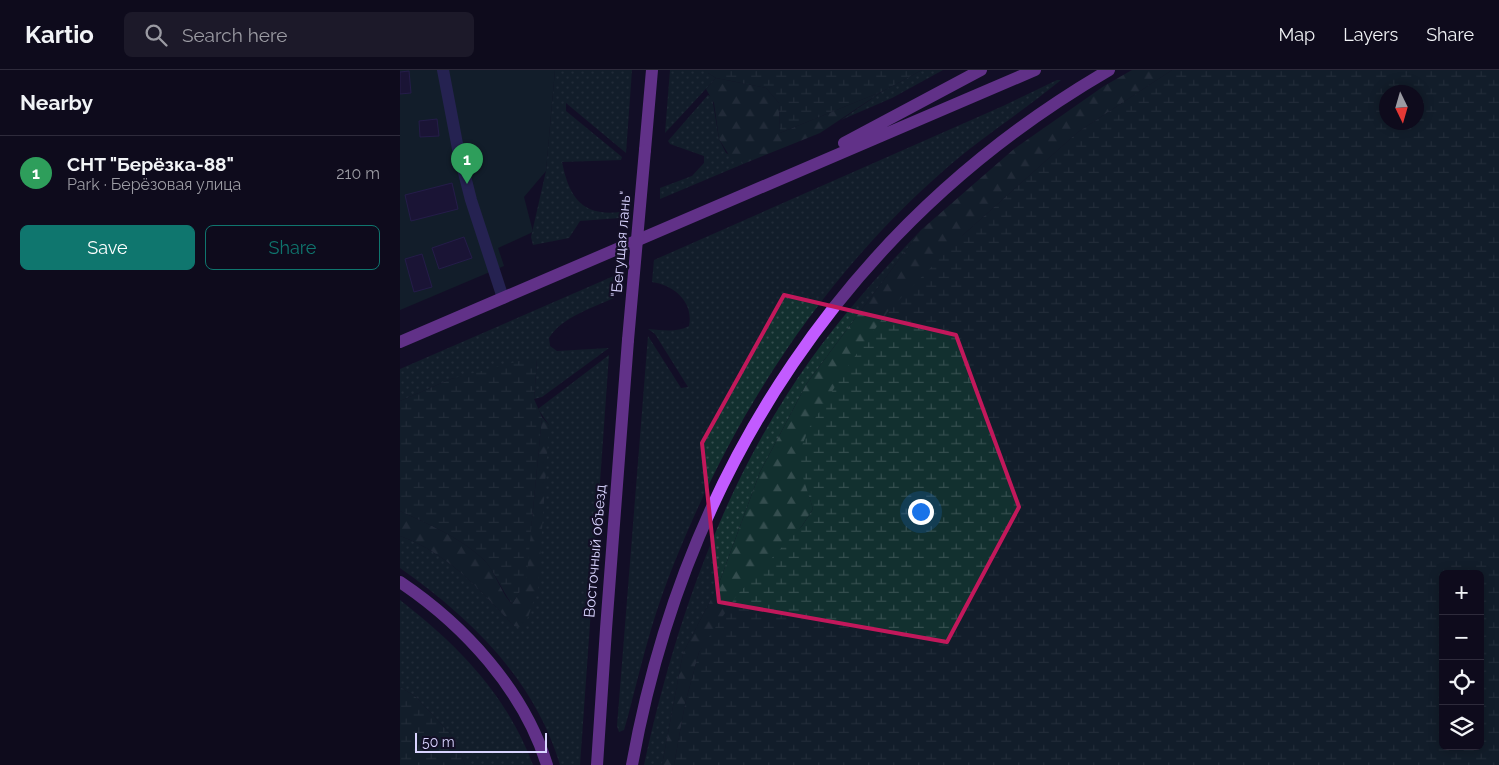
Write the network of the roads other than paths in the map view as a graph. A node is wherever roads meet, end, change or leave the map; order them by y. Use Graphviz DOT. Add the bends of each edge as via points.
graph roads {
  1 [pos="443,70"];
  2 [pos="652,70"];
  3 [pos="981,70"];
  4 [pos="1035,70"];
  5 [pos="1109,70"];
  6 [pos="771,182"];
  7 [pos="503,298"];
  8 [pos="628,340"];
  9 [pos="400,342"];
  10 [pos="400,582"];
  11 [pos="547,765"];
  12 [pos="597,765"];
  13 [pos="632,765"];
  1 -- 7 [label="street" via="471,200"];
  2 -- 8 [label="main road, \"Бегущая лань\", bridge"];
  3 -- 6 [label="main road"];
  4 -- 6 [label="main road"];
  5 -- 13 [label="main road" via="1020,126 937,194 872,260 800,351 752,427 683,571 654,669"];
  6 -- 7 [label="main road"];
  7 -- 9 [label="main road"];
  8 -- 12 [label="main road, Восточный объезд"];
  10 -- 11 [label="main road" via="445,616 499,675 533,730"];
}
